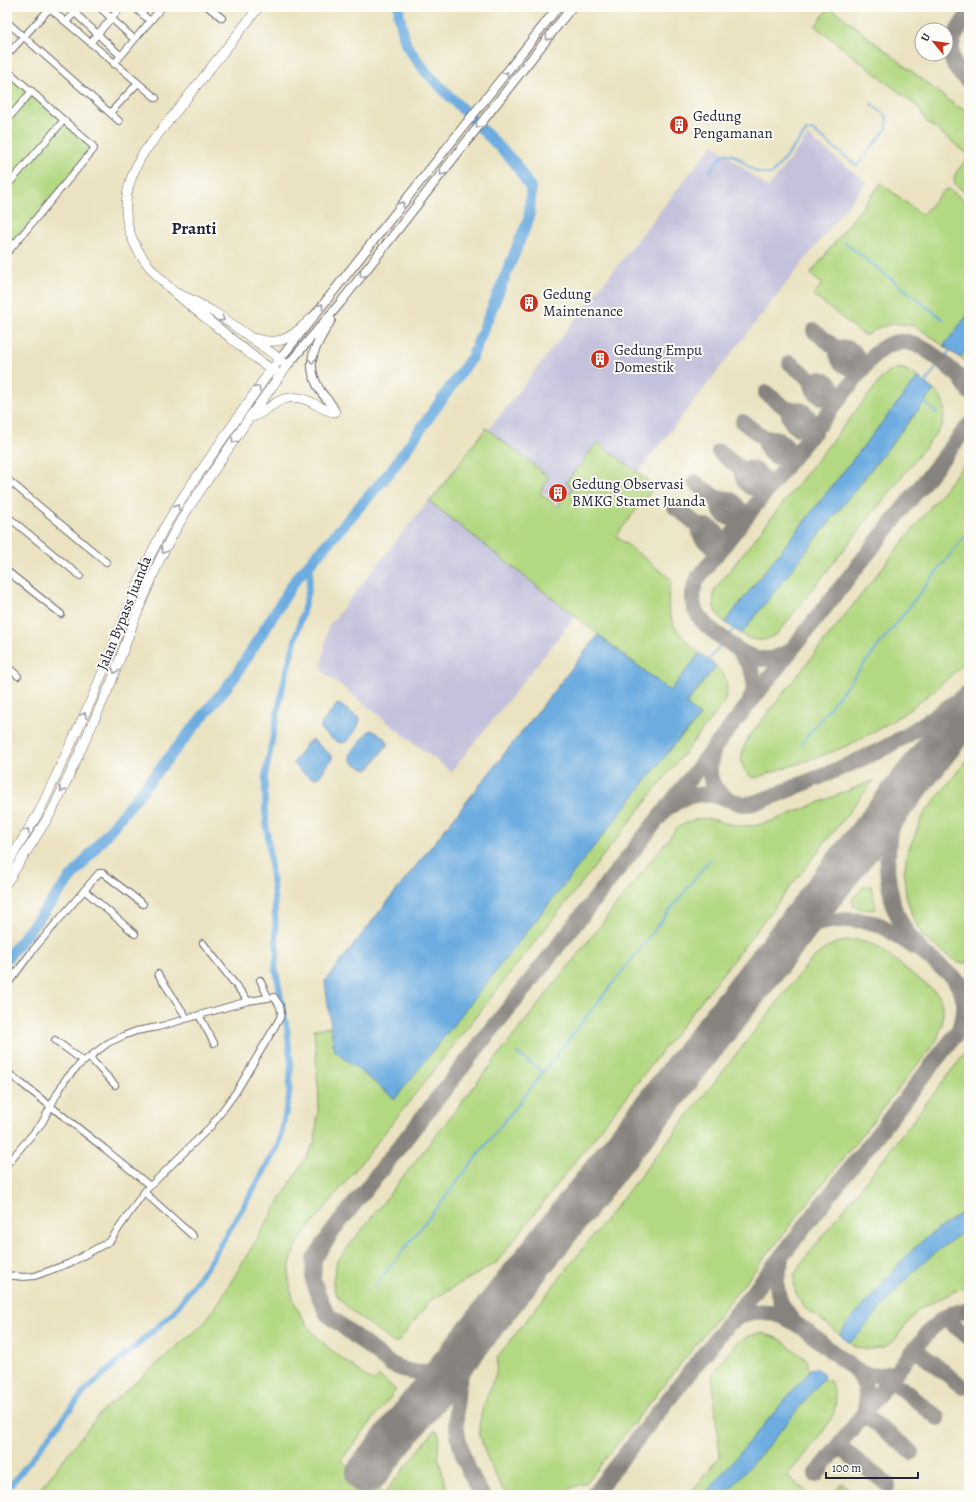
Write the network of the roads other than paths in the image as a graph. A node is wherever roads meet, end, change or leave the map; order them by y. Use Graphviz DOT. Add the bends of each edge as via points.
graph roads {
  1 [pos="49,7"];
  2 [pos="80,7"];
  3 [pos="99,7"];
  4 [pos="121,7"];
  5 [pos="134,7"];
  6 [pos="162,7"];
  7 [pos="208,7"];
  8 [pos="259,7"];
  9 [pos="558,7"];
  10 [pos="572,7"];
  11 [pos="75,13"];
  12 [pos="111,18"];
  13 [pos="222,18"];
  14 [pos="150,21"];
  15 [pos="7,22"];
  16 [pos="66,22"];
  17 [pos="98,34"];
  18 [pos="23,36"];
  19 [pos="134,39"];
  20 [pos="90,43"];
  21 [pos="7,55"];
  22 [pos="120,55"];
  23 [pos="114,64"];
  24 [pos="7,70"];
  25 [pos="138,83"];
  26 [pos="32,91"];
  27 [pos="156,98"];
  28 [pos="110,113"];
  29 [pos="7,120"];
  30 [pos="64,120"];
  31 [pos="119,121"];
  32 [pos="7,186"];
  33 [pos="7,239"];
  34 [pos="14,245"];
  35 [pos="7,253"];
  36 [pos="176,293"];
  37 [pos="341,302"];
  38 [pos="312,318"];
  39 [pos="248,336"];
  40 [pos="280,359"];
  41 [pos="287,366"];
  42 [pos="272,370"];
  43 [pos="280,375"];
  44 [pos="335,412"];
  45 [pos="249,418"];
  46 [pos="7,479"];
  47 [pos="7,516"];
  48 [pos="106,562"];
  49 [pos="7,571"];
  50 [pos="80,576"];
  51 [pos="61,614"];
  52 [pos="7,666"];
  53 [pos="18,676"];
  54 [pos="7,865"];
  55 [pos="8,878"];
  56 [pos="84,890"];
  57 [pos="143,904"];
  58 [pos="135,934"];
  59 [pos="203,943"];
  60 [pos="158,974"];
  61 [pos="260,980"];
  62 [pos="7,985"];
  63 [pos="268,997"];
  64 [pos="248,1001"];
  65 [pos="199,1015"];
  66 [pos="187,1018"];
  67 [pos="55,1040"];
  68 [pos="214,1043"];
  69 [pos="89,1056"];
  70 [pos="83,1061"];
  71 [pos="7,1072"];
  72 [pos="115,1085"];
  73 [pos="50,1107"];
  74 [pos="7,1164"];
  75 [pos="150,1186"];
  76 [pos="144,1192"];
  77 [pos="193,1236"];
  78 [pos="7,1275"];
  1 -- 16 [label="street"];
  1 -- 18 [label="street"];
  2 -- 11 [label="street"];
  3 -- 12 [label="street"];
  4 -- 12 [label="street"];
  5 -- 14 [label="street"];
  6 -- 14 [label="street"];
  7 -- 13 [label="street"];
  8 -- 36 [label="main road" via="148,146 130,180 126,211 135,247 154,273"];
  38 -- 9 [label="street, one-way"];
  10 -- 37 [label="street, one-way"];
  11 -- 16 [label="street"];
  11 -- 17 [label="street"];
  12 -- 17 [label="street"];
  12 -- 19 [label="street"];
  14 -- 19 [label="street"];
  15 -- 18 [label="street"];
  16 -- 20 [label="street"];
  17 -- 20 [label="street"];
  17 -- 22 [label="street"];
  18 -- 21 [label="street"];
  18 -- 28 [label="street"];
  19 -- 22 [label="street"];
  20 -- 23 [label="street"];
  22 -- 23 [label="street"];
  23 -- 25 [label="street"];
  24 -- 26 [label="street"];
  25 -- 27 [label="street"];
  25 -- 28 [label="street"];
  26 -- 29 [label="street"];
  26 -- 30 [label="street"];
  28 -- 31 [label="street"];
  30 -- 32 [label="street"];
  30 -- 34 [label="street" via="93,146 93,151"];
  33 -- 34 [label="street"];
  34 -- 35 [label="street"];
  36 -- 39 [label="main road, one-way" via="193,300"];
  36 -- 42 [label="main road"];
  37 -- 41 [label="street"];
  37 -- 44 [label="street, one-way" via="315,347 312,361 318,386"];
  38 -- 39 [label="main road" via="293,335 279,342"];
  38 -- 40 [label="street"];
  39 -- 40 [label="main road"];
  40 -- 41 [label="main road"];
  40 -- 42 [label="main road, Jalan Bypass Juanda"];
  41 -- 43 [label="main road, Jalan Bypass Juanda"];
  42 -- 43 [label="main road"];
  54 -- 42 [label="main road, Jalan Bypass Juanda, one-way" via="39,812 68,750 93,696 147,562 164,528 182,498"];
  43 -- 45 [label="main road, Jalan Bypass Juanda"];
  44 -- 45 [label="main road" via="306,399 294,397 277,402 259,415"];
  45 -- 55 [label="main road, Jalan Bypass Juanda, one-way" via="186,512 160,559 69,776 51,813"];
  46 -- 48 [label="street"];
  47 -- 50 [label="street"];
  49 -- 51 [label="street"];
  52 -- 53 [label="street"];
  56 -- 57 [label="street" via="101,872"];
  56 -- 58 [label="street"];
  56 -- 62 [label="street"];
  59 -- 64 [label="street"];
  60 -- 66 [label="street"];
  61 -- 63 [label="street"];
  63 -- 64 [label="street"];
  63 -- 75 [label="street" via="275,998 280,1006 281,1015 243,1081 211,1126"];
  64 -- 65 [label="street"];
  65 -- 66 [label="street"];
  65 -- 68 [label="street"];
  66 -- 69 [label="street" via="122,1036"];
  67 -- 70 [label="street"];
  69 -- 70 [label="street"];
  69 -- 72 [label="street"];
  70 -- 73 [label="street" via="65,1080"];
  71 -- 73 [label="street"];
  73 -- 74 [label="street" via="33,1135"];
  73 -- 75 [label="street"];
  75 -- 76 [label="street"];
  76 -- 77 [label="street"];
  76 -- 78 [label="street" via="103,1246 70,1263 34,1276 24,1278"];
}
